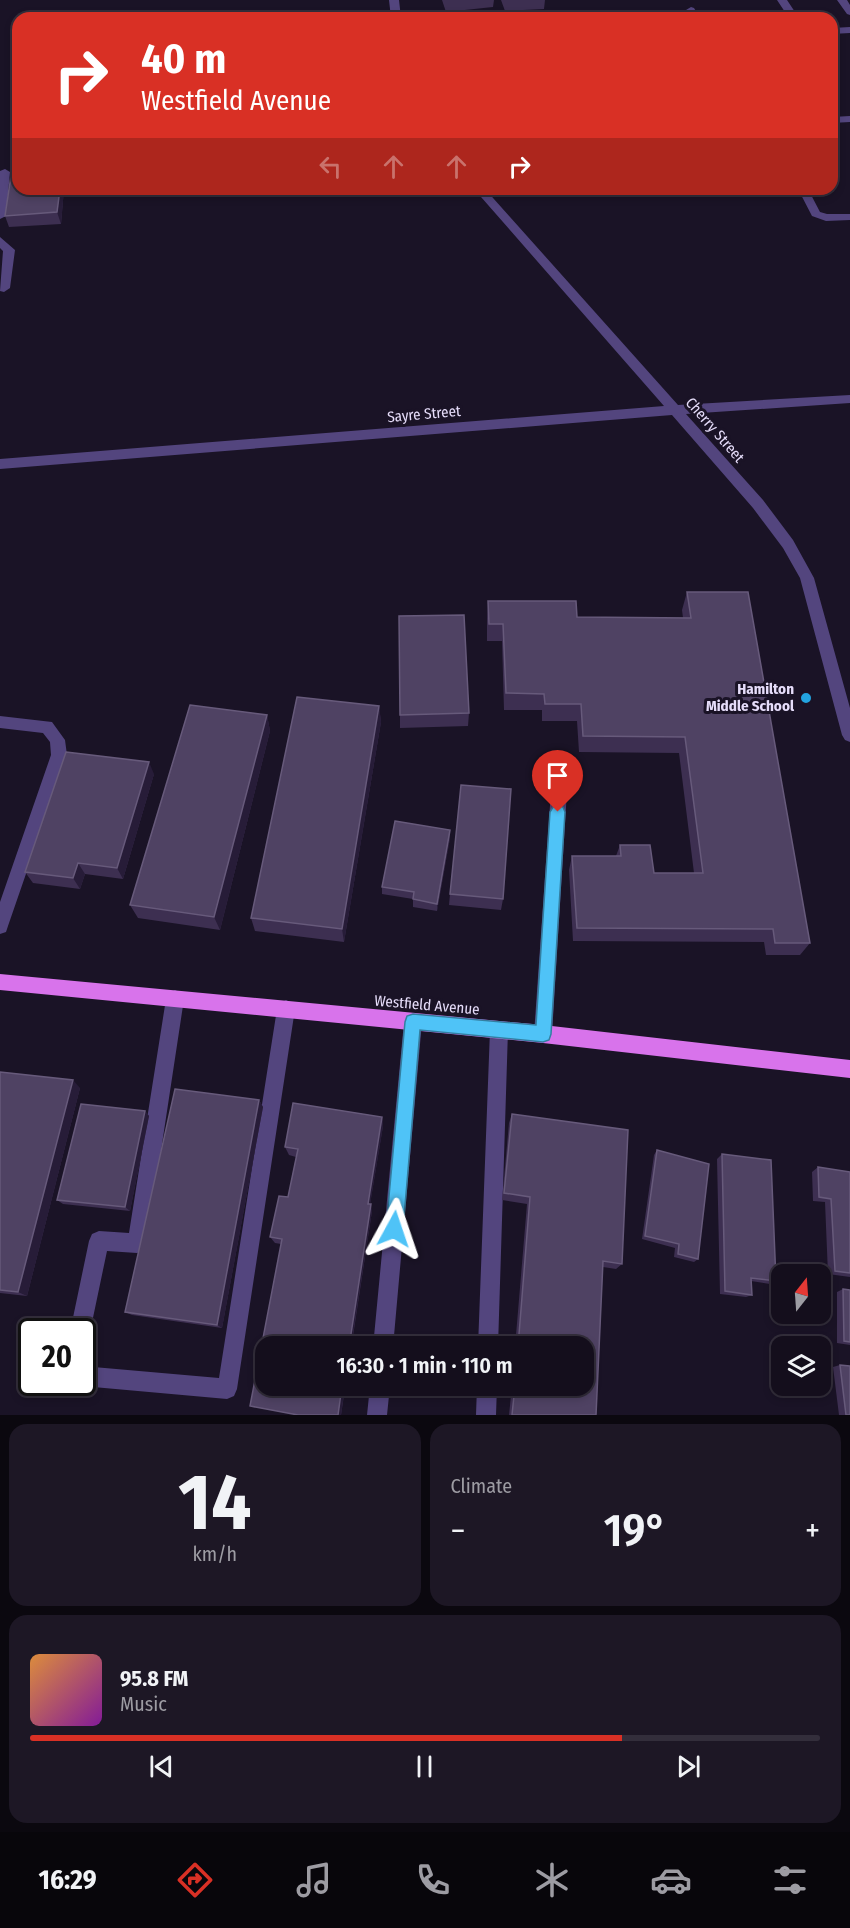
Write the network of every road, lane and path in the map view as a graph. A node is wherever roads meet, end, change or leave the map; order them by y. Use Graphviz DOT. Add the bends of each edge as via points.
graph roads {
  1 [pos="842,0"];
  2 [pos="850,12"];
  3 [pos="3,172"];
  4 [pos="484,195"];
  5 [pos="806,195"];
  6 [pos="0,216"];
  7 [pos="848,217"];
  8 [pos="0,241"];
  9 [pos="4,288"];
  10 [pos="850,399"];
  11 [pos="676,410"];
  12 [pos="0,464"];
  13 [pos="0,722"];
  14 [pos="850,735"];
  15 [pos="559,791"];
  16 [pos="0,926"];
  17 [pos="0,982"];
  18 [pos="175,999"];
  19 [pos="286,1010"];
  20 [pos="413,1022"];
  21 [pos="499,1030"];
  22 [pos="543,1034"];
  23 [pos="850,1069"];
  24 [pos="83,1318"];
  25 [pos="385,1336"];
  26 [pos="488,1336"];
  27 [pos="96,1377"];
  28 [pos="379,1396"];
  29 [pos="487,1396"];
  30 [pos="377,1415"];
  31 [pos="486,1415"];
  1 -- 2 [label="street"];
  3 -- 6 [label="street"];
  4 -- 11 [label="street, Cherry Street"];
  5 -- 7 [label="street" via="816,214 826,218"];
  8 -- 9 [label="street" via="9,250"];
  10 -- 11 [label="street, Sayre Street"];
  11 -- 12 [label="street, Sayre Street"];
  11 -- 14 [label="street, Cherry Street" via="758,504 807,578"];
  13 -- 16 [label="street" via="47,727 57,740 59,755"];
  15 -- 22 [label="street"];
  17 -- 18 [label="main road, Westfield Avenue"];
  18 -- 19 [label="main road, Westfield Avenue"];
  18 -- 24 [label="street" via="137,1243 99,1241"];
  19 -- 20 [label="main road, Westfield Avenue"];
  19 -- 27 [label="street" via="227,1389"];
  20 -- 21 [label="main road, Westfield Avenue"];
  20 -- 25 [label="street"];
  21 -- 22 [label="main road, Westfield Avenue"];
  21 -- 26 [label="street"];
  22 -- 23 [label="main road, Westfield Avenue"];
  28 -- 30 [label="street"];
  29 -- 31 [label="street"];
}
